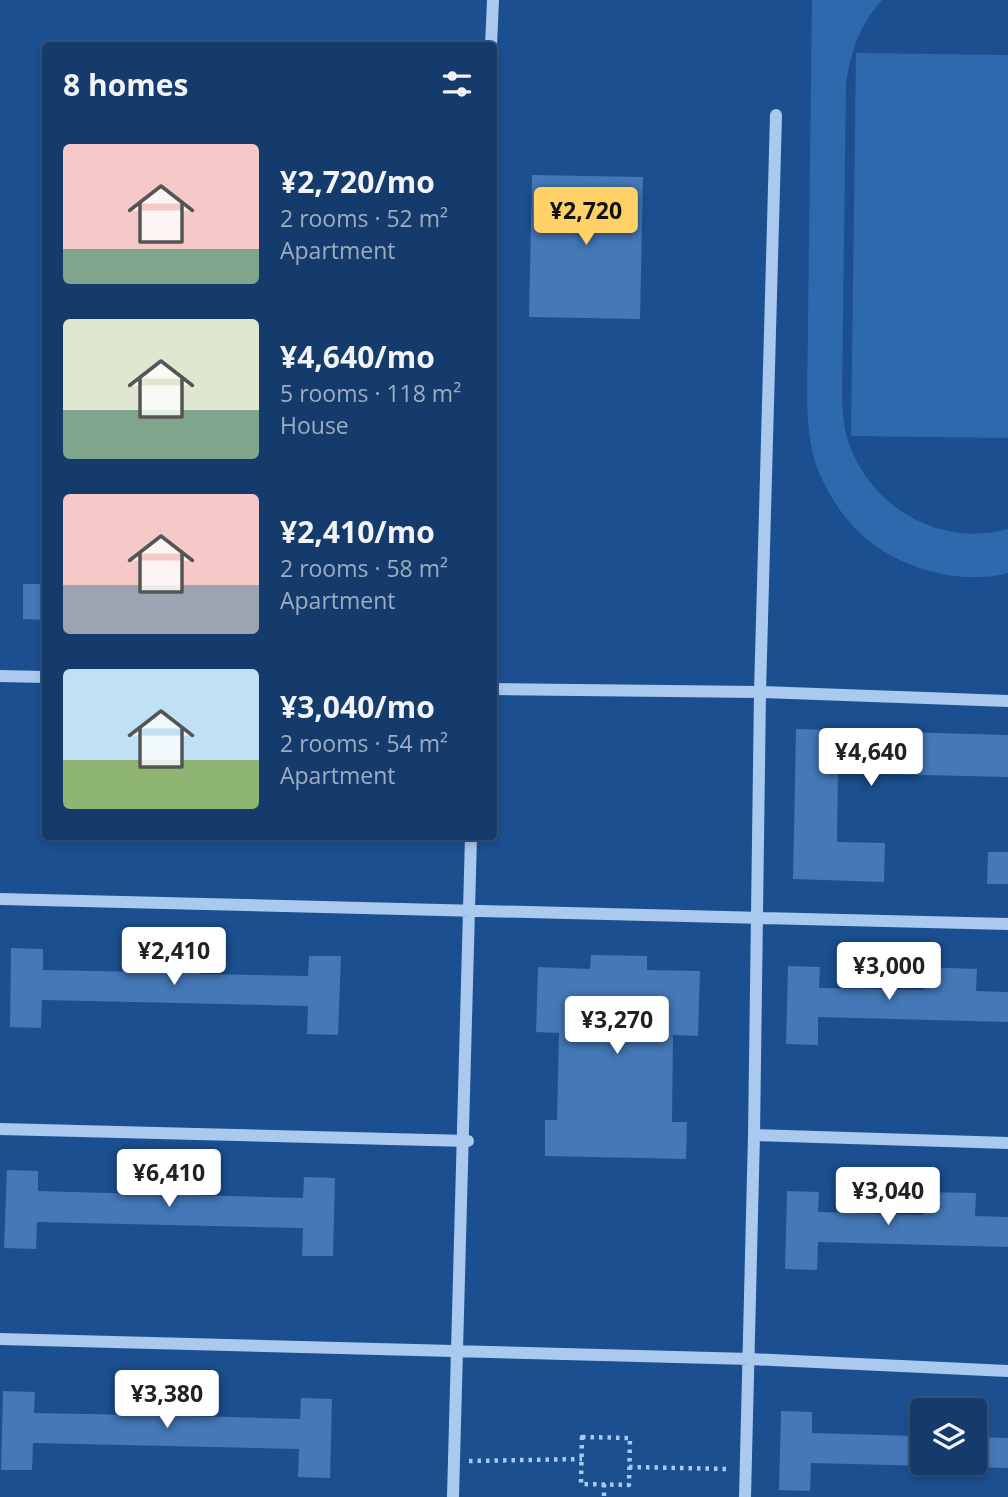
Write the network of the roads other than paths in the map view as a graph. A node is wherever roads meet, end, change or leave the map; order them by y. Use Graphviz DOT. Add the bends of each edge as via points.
graph roads {
  1 [pos="493,0"];
  2 [pos="491,42"];
  3 [pos="776,115"];
  4 [pos="0,676"];
  5 [pos="42,677"];
  6 [pos="497,689"];
  7 [pos="760,692"];
  8 [pos="1008,701"];
  9 [pos="471,840"];
  10 [pos="0,899"];
  11 [pos="469,910"];
  12 [pos="757,918"];
  13 [pos="1008,924"];
  14 [pos="0,1129"];
  15 [pos="754,1135"];
  16 [pos="467,1141"];
  17 [pos="1008,1143"];
  18 [pos="0,1339"];
  19 [pos="458,1351"];
  20 [pos="750,1359"];
  21 [pos="1008,1371"];
  22 [pos="453,1497"];
  23 [pos="745,1497"];
  1 -- 2 [label="lane"];
  3 -- 7 [label="lane"];
  4 -- 5 [label="lane"];
  6 -- 7 [label="lane"];
  7 -- 8 [label="lane"];
  7 -- 12 [label="lane"];
  9 -- 11 [label="lane"];
  10 -- 11 [label="lane"];
  11 -- 12 [label="lane"];
  11 -- 16 [label="lane"];
  12 -- 13 [label="lane"];
  12 -- 15 [label="lane"];
  14 -- 16 [label="lane"];
  15 -- 17 [label="lane"];
  15 -- 20 [label="lane"];
  16 -- 19 [label="lane"];
  18 -- 19 [label="lane"];
  19 -- 20 [label="lane"];
  19 -- 22 [label="lane"];
  20 -- 21 [label="lane"];
  20 -- 23 [label="lane"];
}
